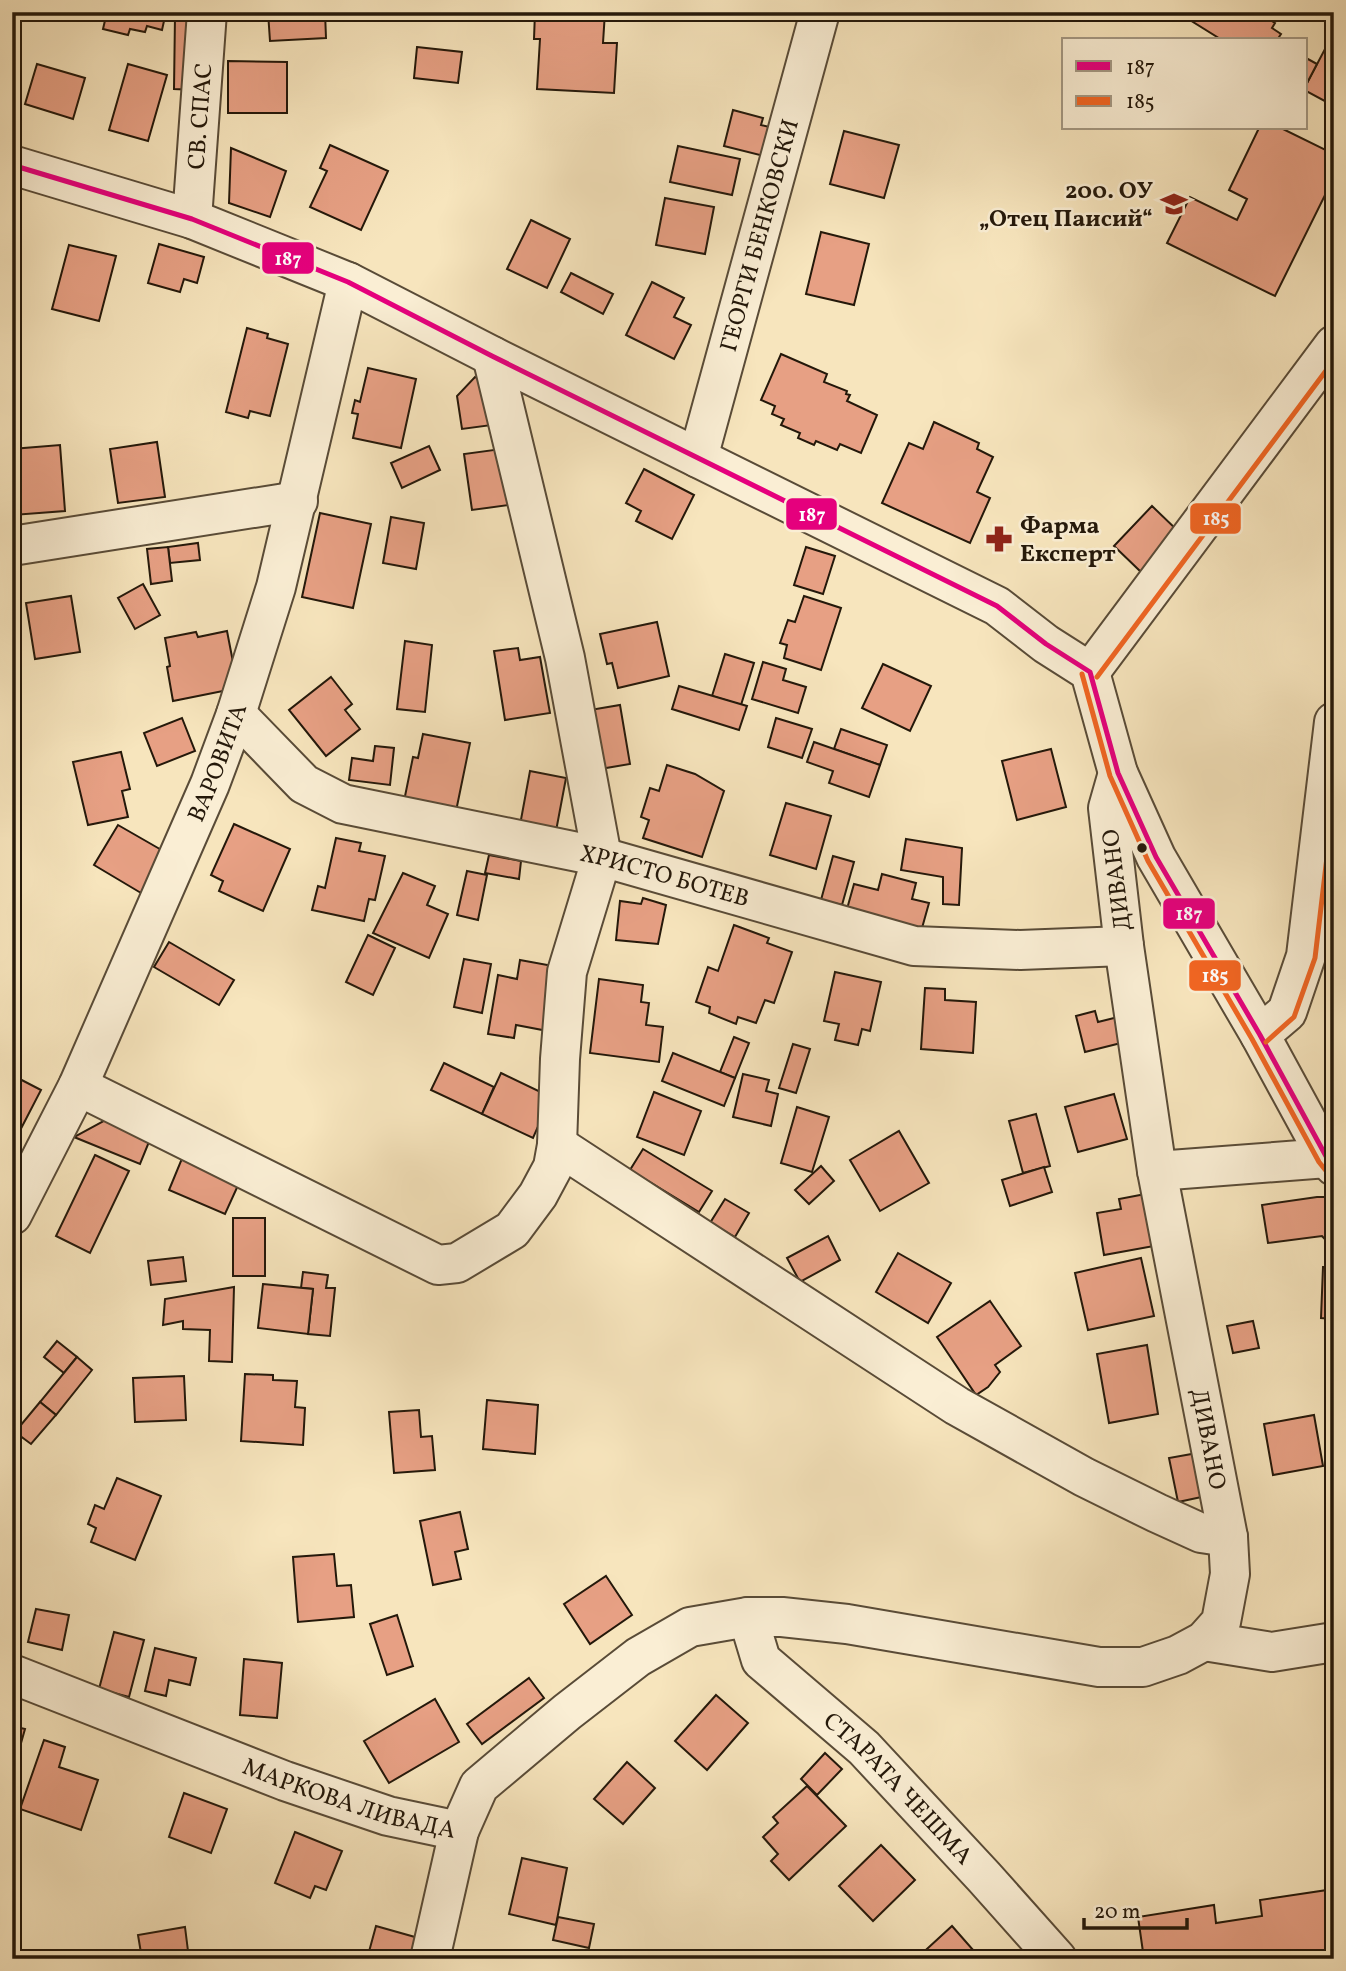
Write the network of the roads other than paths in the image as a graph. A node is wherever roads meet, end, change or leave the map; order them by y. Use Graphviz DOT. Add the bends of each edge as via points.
graph roads {
  1 [pos="207,12"];
  2 [pos="820,12"];
  3 [pos="12,164"];
  4 [pos="192,219"];
  5 [pos="348,282"];
  6 [pos="492,356"];
  7 [pos="1330,361"];
  8 [pos="698,458"];
  9 [pos="298,501"];
  10 [pos="12,546"];
  11 [pos="1090,672"];
  12 [pos="236,714"];
  13 [pos="1334,722"];
  14 [pos="1118,773"];
  15 [pos="602,857"];
  16 [pos="1124,946"];
  17 [pos="1260,1035"];
  18 [pos="78,1086"];
  19 [pos="557,1145"];
  20 [pos="1330,1162"];
  21 [pos="1157,1171"];
  22 [pos="12,1216"];
  23 [pos="1228,1537"];
  24 [pos="748,1617"];
  25 [pos="1204,1641"];
  26 [pos="1334,1642"];
  27 [pos="12,1674"];
  28 [pos="459,1831"];
  29 [pos="430,1959"];
  30 [pos="1056,1959"];
  1 -- 4 [label="street, СВ. СПАС"];
  2 -- 8 [label="street, ГЕОРГИ БЕНКОВСКИ"];
  3 -- 4 [label="street"];
  4 -- 5 [label="street"];
  5 -- 6 [label="street"];
  5 -- 9 [label="street, ВАРОВИТА"];
  6 -- 8 [label="street"];
  6 -- 15 [label="street" via="565,658"];
  7 -- 11 [label="street"];
  8 -- 11 [label="street" via="996,606"];
  9 -- 10 [label="street"];
  9 -- 12 [label="street, ВАРОВИТА"];
  11 -- 14 [label="street"];
  12 -- 15 [label="street, ХРИСТО БОТЕВ" via="304,784 343,804"];
  12 -- 18 [label="street, ВАРОВИТА"];
  13 -- 17 [label="street" via="1306,956 1287,1012"];
  14 -- 16 [label="street, ДИВАНО" via="1108,808"];
  14 -- 17 [label="street" via="1156,857"];
  15 -- 16 [label="street, ХРИСТО БОТЕВ" via="914,946 1020,950"];
  15 -- 19 [label="street" via="567,972"];
  16 -- 21 [label="street, ДИВАНО"];
  17 -- 20 [label="street"];
  18 -- 19 [label="street" via="438,1265 457,1263 512,1230 553,1167"];
  18 -- 22 [label="street, ВАРОВИТА"];
  19 -- 23 [label="street" via="957,1406 1157,1513 1201,1532"];
  20 -- 21 [label="street"];
  21 -- 23 [label="street, ДИВАНО"];
  23 -- 25 [label="street, ДИВАНО" via="1230,1574 1222,1622"];
  24 -- 25 [label="street, ДИВАНО" via="847,1625 1100,1667 1143,1667"];
  24 -- 28 [label="street, МАРКОВА ЛИВАДА" via="691,1627 638,1657 479,1786"];
  24 -- 30 [label="street, СТАРАТА ЧЕШМА" via="761,1660 864,1748"];
  25 -- 26 [label="street" via="1272,1651"];
  27 -- 28 [label="street, МАРКОВА ЛИВАДА" via="285,1781 388,1816"];
  28 -- 29 [label="street"];
}
